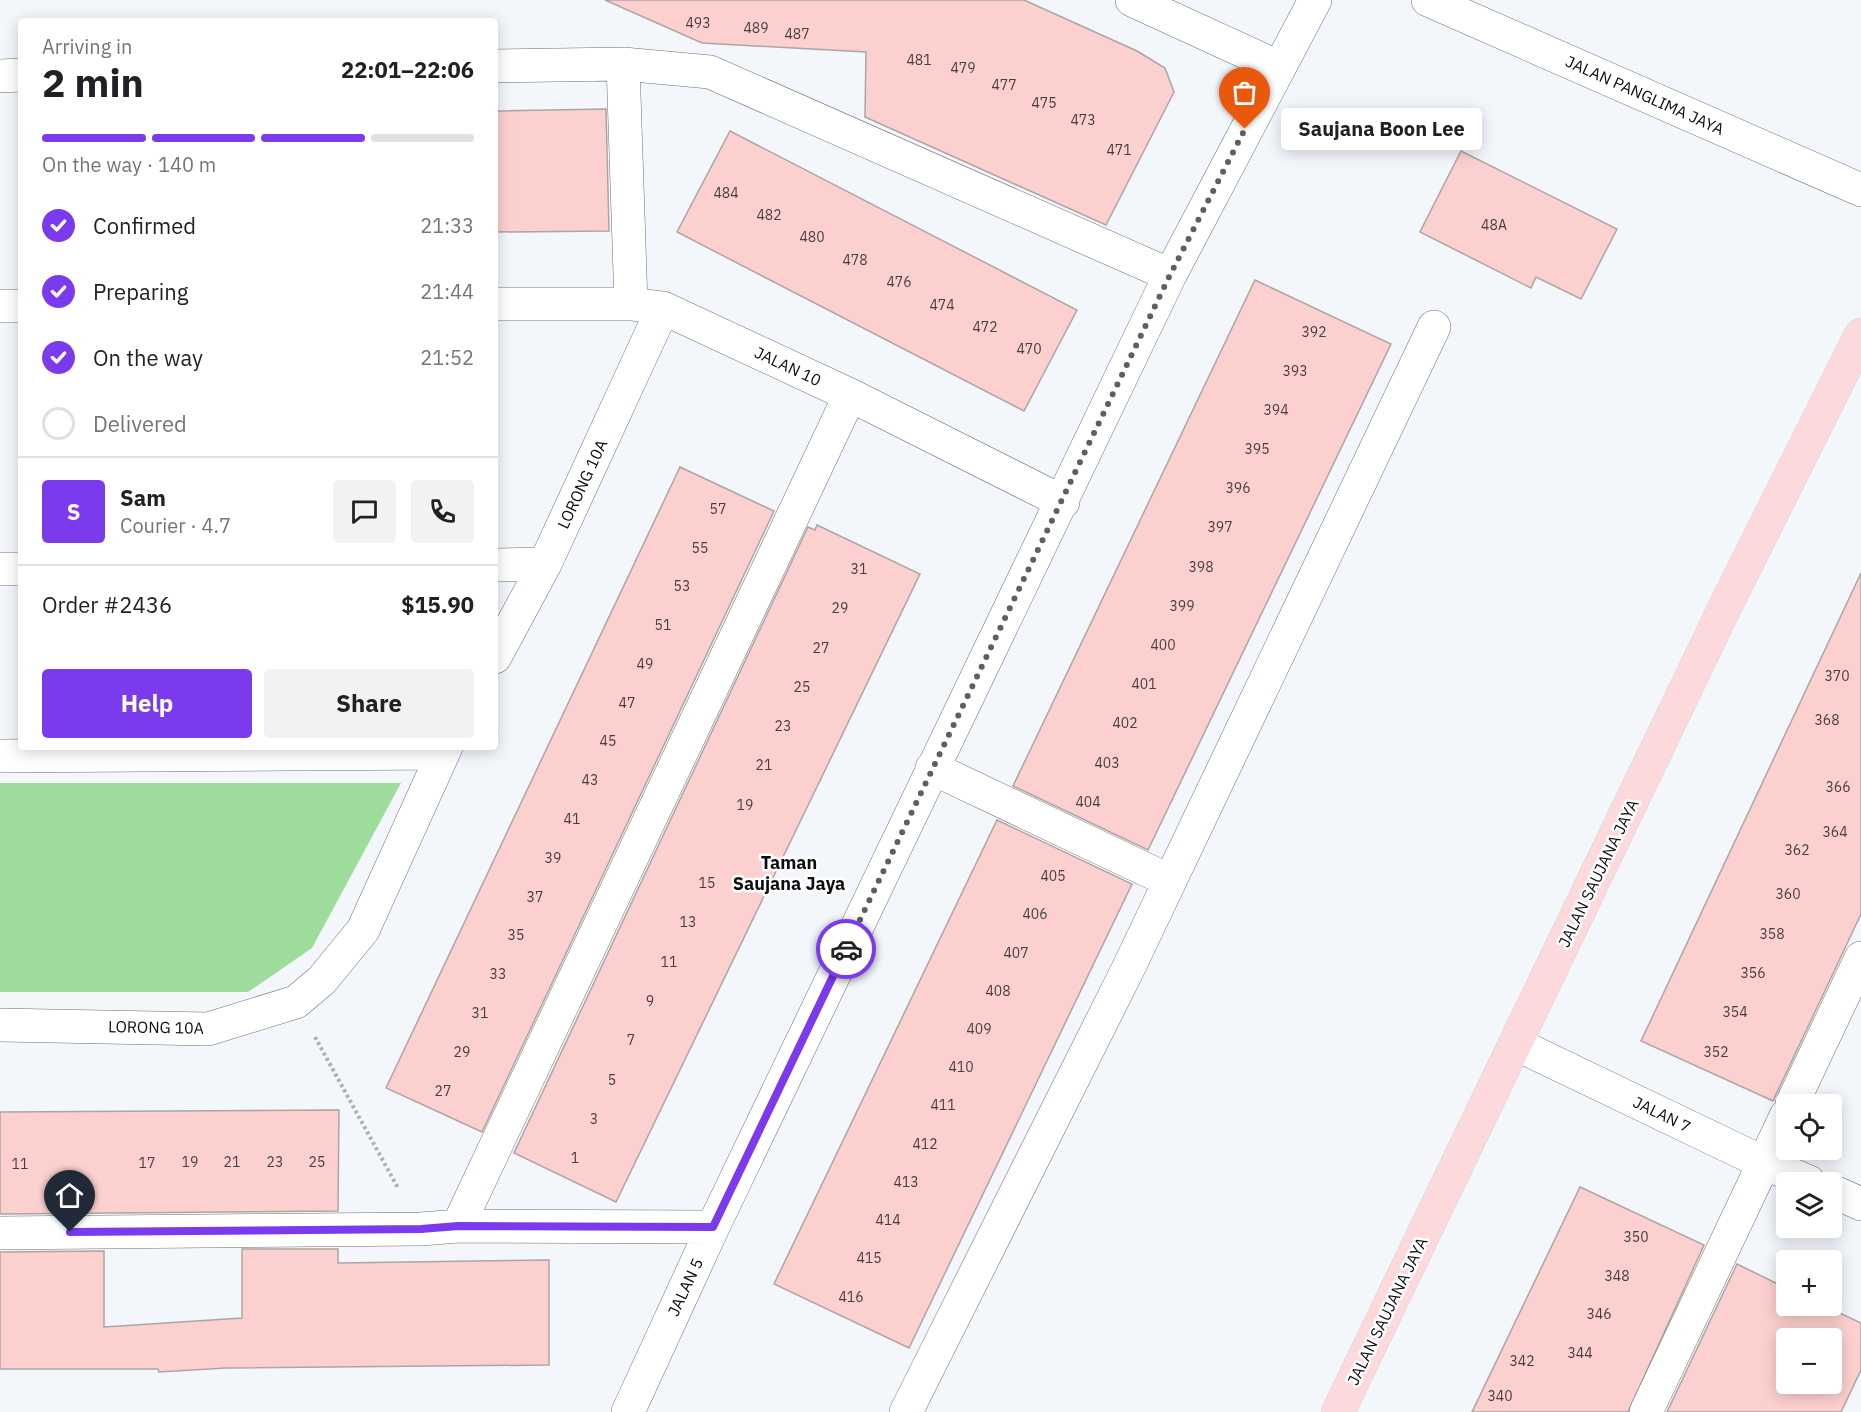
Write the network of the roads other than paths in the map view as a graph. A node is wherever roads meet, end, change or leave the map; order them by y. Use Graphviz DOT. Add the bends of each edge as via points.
graph roads {
  1 [pos="1132,0"];
  2 [pos="1315,0"];
  3 [pos="1428,0"];
  4 [pos="623,64"];
  5 [pos="498,66"];
  6 [pos="1278,67"];
  7 [pos="18,75"];
  8 [pos="0,76"];
  9 [pos="1861,190"];
  10 [pos="1170,275"];
  11 [pos="498,304"];
  12 [pos="631,304"];
  13 [pos="0,306"];
  14 [pos="18,306"];
  15 [pos="663,309"];
  16 [pos="1434,327"];
  17 [pos="1861,335"];
  18 [pos="850,395"];
  19 [pos="1063,502"];
  20 [pos="545,564"];
  21 [pos="498,565"];
  22 [pos="0,569"];
  23 [pos="18,569"];
  24 [pos="498,651"];
  25 [pos="444,750"];
  26 [pos="0,756"];
  27 [pos="932,768"];
  28 [pos="1170,881"];
  29 [pos="1861,958"];
  30 [pos="0,1025"];
  31 [pos="1516,1044"];
  32 [pos="1797,1094"];
  33 [pos="1776,1138"];
  34 [pos="1764,1164"];
  35 [pos="1784,1172"];
  36 [pos="1842,1195"];
  37 [pos="1861,1204"];
  38 [pos="458,1226"];
  39 [pos="713,1227"];
  40 [pos="0,1233"];
  41 [pos="628,1412"];
  42 [pos="906,1412"];
  43 [pos="1338,1412"];
  44 [pos="1646,1412"];
  1 -- 6 [label="street"];
  2 -- 6 [label="street, JALAN 5"];
  3 -- 9 [label="street, JALAN PANGLIMA JAYA"];
  4 -- 5 [label="street"];
  4 -- 10 [label="street" via="710,72"];
  4 -- 12 [label="street"];
  6 -- 10 [label="street, JALAN 5"];
  7 -- 8 [label="street"];
  10 -- 19 [label="street, JALAN 5"];
  11 -- 12 [label="street, JALAN 10"];
  12 -- 15 [label="street, JALAN 10"];
  13 -- 14 [label="street"];
  15 -- 18 [label="street, JALAN 10"];
  15 -- 20 [label="street, LORONG 10A"];
  16 -- 28 [label="street"];
  17 -- 31 [label="main road, JALAN SAUJANA JAYA" via="1725,607"];
  18 -- 19 [label="street, JALAN 10"];
  18 -- 38 [label="street"];
  19 -- 27 [label="street, JALAN 5"];
  20 -- 21 [label="street"];
  20 -- 24 [label="street, LORONG 10A"];
  22 -- 23 [label="street"];
  25 -- 26 [label="street"];
  25 -- 30 [label="street, LORONG 10A" via="363,930 322,980 296,1002 208,1029"];
  27 -- 28 [label="street"];
  27 -- 39 [label="street, JALAN 5"];
  28 -- 42 [label="street"];
  29 -- 32 [label="street"];
  31 -- 34 [label="street, JALAN 7"];
  31 -- 43 [label="main road, JALAN SAUJANA JAYA"];
  33 -- 34 [label="street"];
  34 -- 35 [label="street, JALAN 7"];
  34 -- 44 [label="street"];
  36 -- 37 [label="street"];
  38 -- 39 [label="street"];
  38 -- 40 [label="street"];
  39 -- 41 [label="street, JALAN 5"];
}
